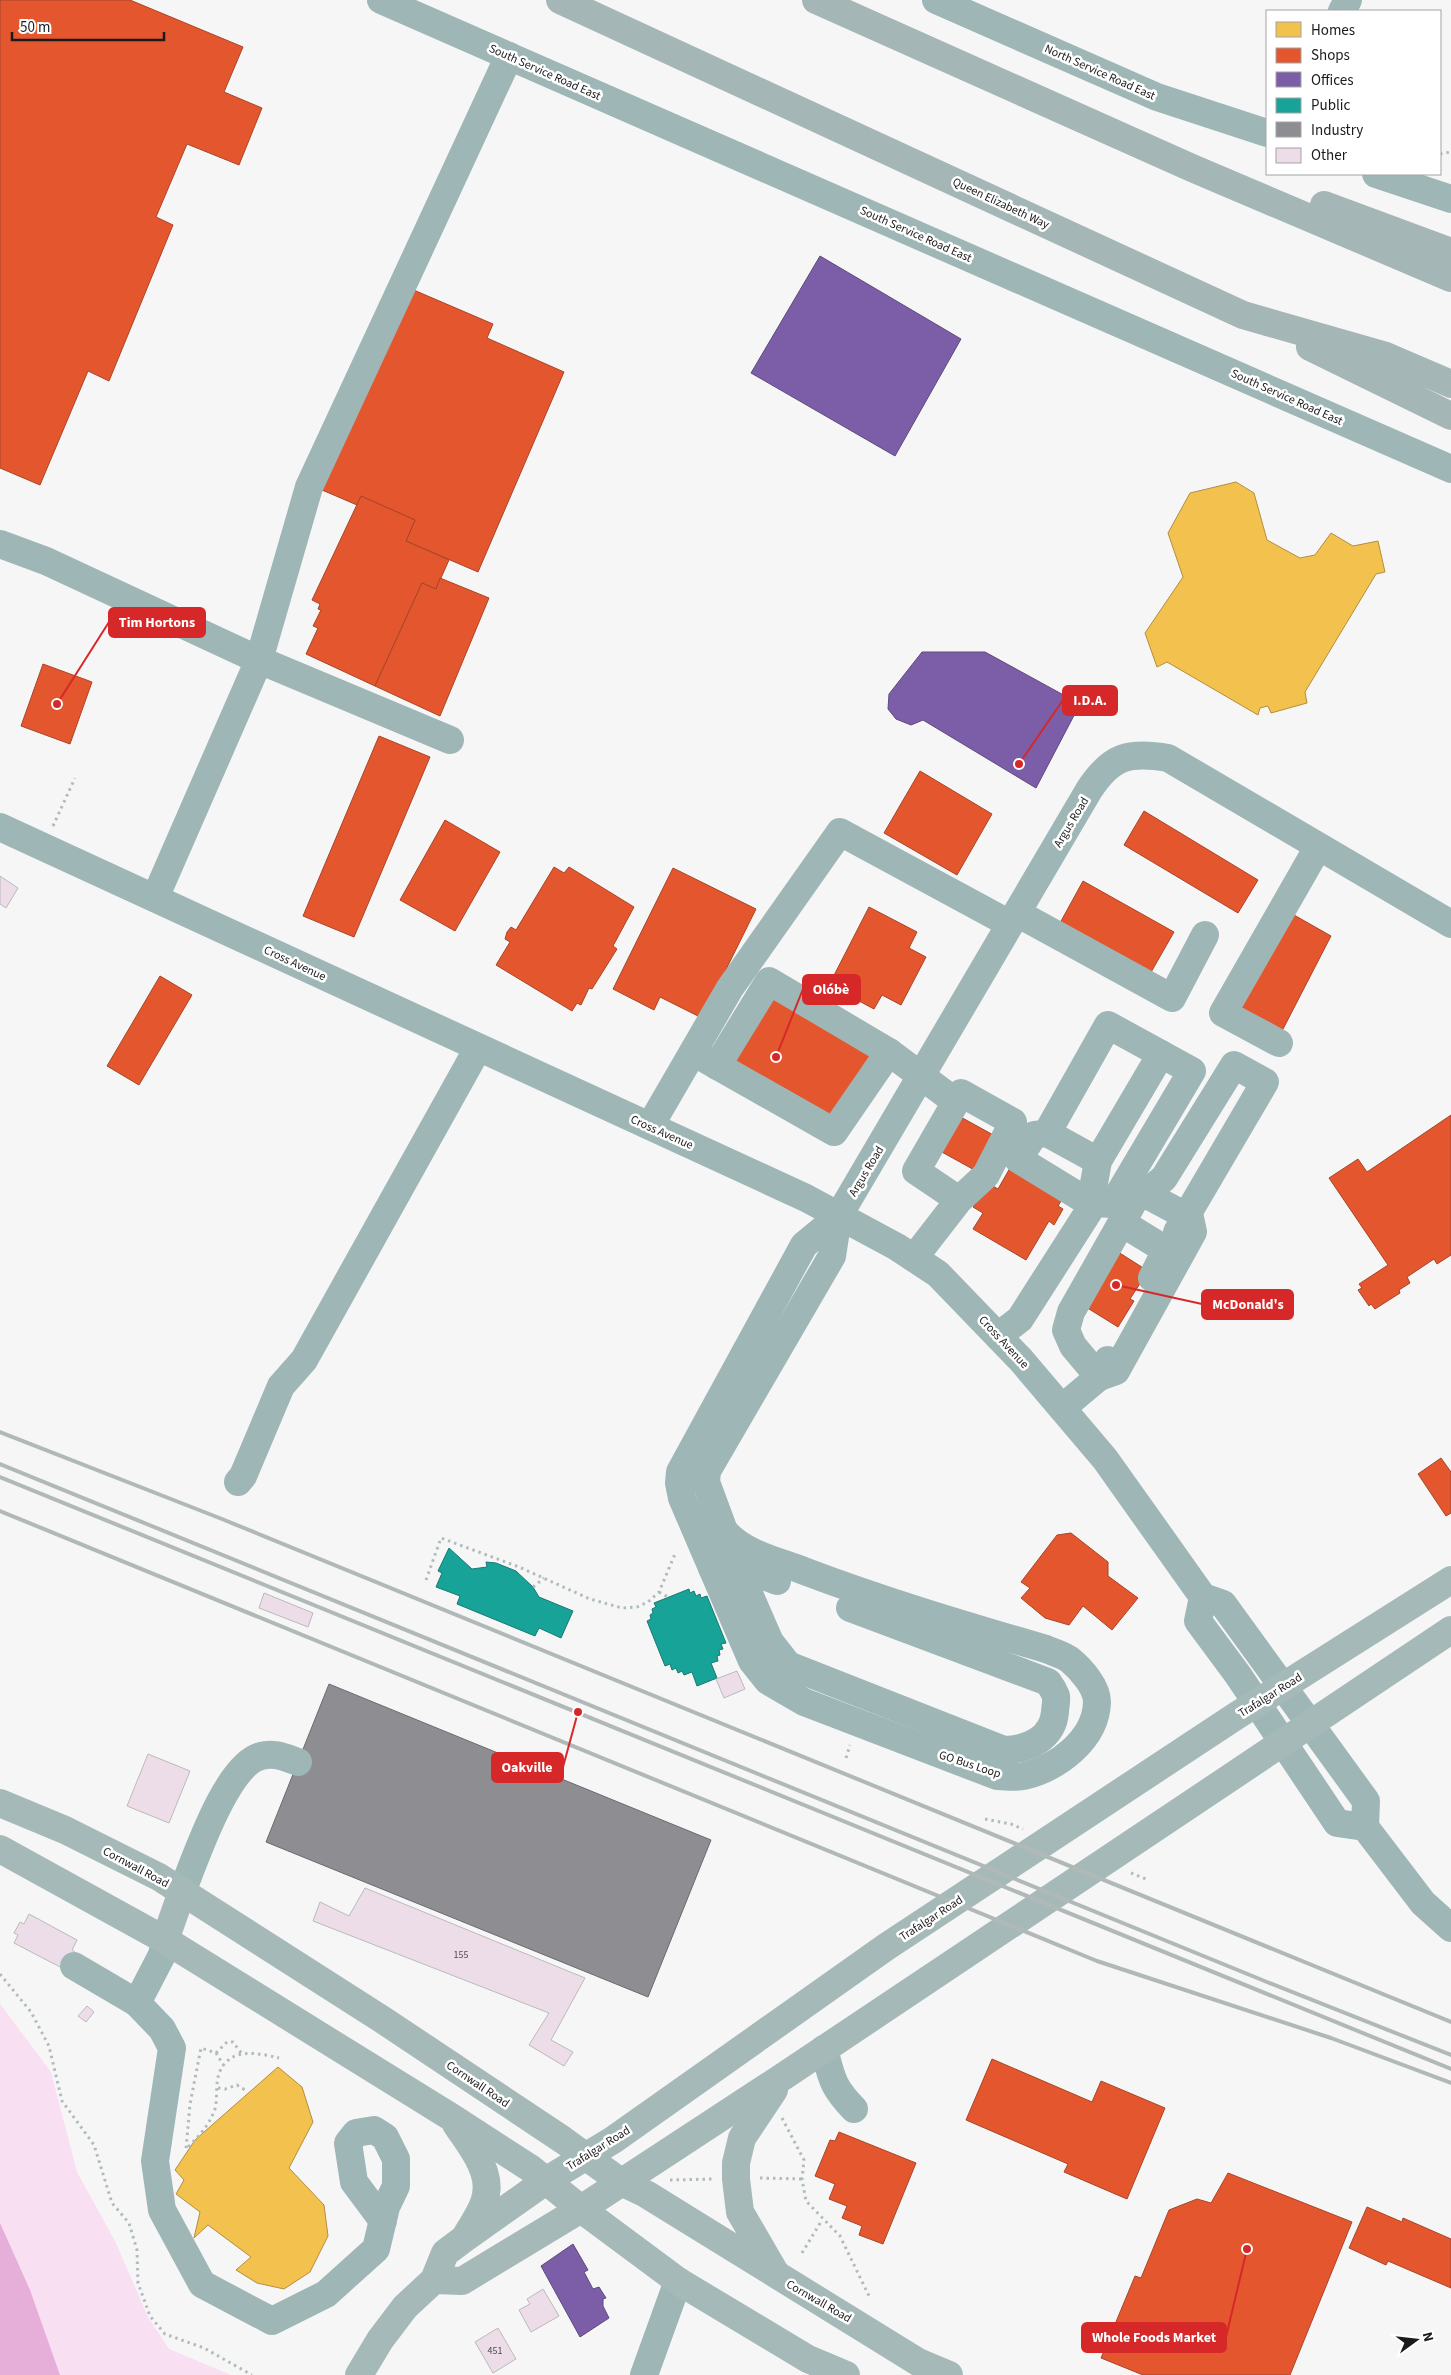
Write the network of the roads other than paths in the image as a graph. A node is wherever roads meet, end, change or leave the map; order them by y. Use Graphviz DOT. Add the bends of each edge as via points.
graph roads {
  1 [pos="381,0"];
  2 [pos="560,0"];
  3 [pos="816,0"];
  4 [pos="936,0"];
  5 [pos="509,56"];
  6 [pos="1266,133"];
  7 [pos="1192,168"];
  8 [pos="1379,175"];
  9 [pos="1451,199"];
  10 [pos="1451,252"];
  11 [pos="1451,278"];
  12 [pos="1243,315"];
  13 [pos="1451,384"];
  14 [pos="1451,416"];
  15 [pos="1451,469"];
  16 [pos="0,544"];
  17 [pos="260,660"];
  18 [pos="450,740"];
  19 [pos="0,827"];
  20 [pos="1318,846"];
  21 [pos="155,898"];
  22 [pos="1014,919"];
  23 [pos="1451,924"];
  24 [pos="1205,935"];
  25 [pos="1279,1044"];
  26 [pos="478,1048"];
  27 [pos="693,1052"];
  28 [pos="889,1052"];
  29 [pos="1161,1054"];
  30 [pos="717,1066"];
  31 [pos="922,1075"];
  32 [pos="956,1102"];
  33 [pos="650,1126"];
  34 [pos="1047,1133"];
  35 [pos="1098,1161"];
  36 [pos="1145,1194"];
  37 [pos="959,1200"];
  38 [pos="1090,1203"];
  39 [pos="1186,1216"];
  40 [pos="838,1217"];
  41 [pos="1122,1222"];
  42 [pos="1166,1250"];
  43 [pos="914,1258"];
  44 [pos="998,1336"];
  45 [pos="1099,1377"];
  46 [pos="1062,1408"];
  47 [pos="238,1482"];
  48 [pos="726,1534"];
  49 [pos="724,1567"];
  50 [pos="1451,1580"];
  51 [pos="1203,1597"];
  52 [pos="1451,1630"];
  53 [pos="1284,1687"];
  54 [pos="1256,1704"];
  55 [pos="1312,1725"];
  56 [pos="1283,1743"];
  57 [pos="298,1762"];
  58 [pos="0,1803"];
  59 [pos="1365,1827"];
  60 [pos="0,1849"];
  61 [pos="182,1892"];
  62 [pos="1451,1928"];
  63 [pos="164,1940"];
  64 [pos="74,1966"];
  65 [pos="137,2003"];
  66 [pos="824,2049"];
  67 [pos="784,2076"];
  68 [pos="854,2109"];
  69 [pos="451,2117"];
  70 [pos="585,2156"];
  71 [pos="547,2180"];
  72 [pos="621,2182"];
  73 [pos="581,2209"];
  74 [pos="383,2221"];
  75 [pos="465,2238"];
  76 [pos="778,2277"];
  77 [pos="434,2280"];
  78 [pos="678,2281"];
  79 [pos="915,2369"];
  80 [pos="359,2375"];
  81 [pos="644,2375"];
  82 [pos="846,2375"];
  83 [pos="949,2375"];
  1 -- 5 [label="street, South Service Road East"];
  2 -- 12 [label="highway, Queen Elizabeth Way"];
  3 -- 7 [label="highway"];
  4 -- 6 [label="street, North Service Road East" via="1157,97"];
  5 -- 15 [label="street, South Service Road East"];
  5 -- 17 [label="street" via="309,487"];
  7 -- 10 [label="highway" via="1244,176"];
  7 -- 11 [label="highway"];
  8 -- 9 [label="street"];
  12 -- 13 [label="highway, Queen Elizabeth Way" via="1386,356"];
  12 -- 14 [label="highway"];
  16 -- 17 [label="street" via="46,561"];
  17 -- 18 [label="street"];
  17 -- 21 [label="street"];
  19 -- 21 [label="street, Cross Avenue"];
  20 -- 22 [label="street, Argus Road" via="1168,758 1144,754 1128,756 1110,764 1099,775"];
  20 -- 23 [label="street, Argus Road"];
  20 -- 25 [label="street" via="1223,1013"];
  21 -- 26 [label="street, Cross Avenue"];
  22 -- 24 [label="street" via="1172,998"];
  22 -- 27 [label="street" via="840,832 730,988"];
  22 -- 31 [label="street, Argus Road"];
  26 -- 33 [label="street, Cross Avenue"];
  26 -- 47 [label="street" via="304,1360 281,1386"];
  27 -- 30 [label="street"];
  27 -- 33 [label="street"];
  28 -- 30 [label="street" via="834,1132"];
  28 -- 30 [label="street" via="769,980"];
  28 -- 31 [label="street"];
  29 -- 34 [label="street" via="1108,1025"];
  29 -- 35 [label="street"];
  29 -- 38 [label="street" via="1192,1071 1114,1204"];
  31 -- 32 [label="street"];
  31 -- 40 [label="street, Argus Road"];
  32 -- 37 [label="street" via="916,1171"];
  32 -- 37 [label="street" via="961,1093 1013,1122 986,1175"];
  33 -- 40 [label="street, Cross Avenue" via="806,1198"];
  34 -- 35 [label="street"];
  34 -- 38 [label="street" via="1034,1135 1018,1159"];
  35 -- 38 [label="street"];
  36 -- 39 [label="street"];
  36 -- 39 [label="street" via="1164,1178 1234,1065 1265,1082"];
  36 -- 41 [label="street" via="1135,1199"];
  37 -- 43 [label="street"];
  38 -- 44 [label="street" via="1089,1211 1036,1296 1020,1319"];
  39 -- 42 [label="street"];
  39 -- 45 [label="street" via="1190,1218 1193,1232 1116,1371"];
  40 -- 43 [label="street, Cross Avenue"];
  40 -- 48 [label="street" via="832,1256 706,1471 706,1482"];
  40 -- 49 [label="street" via="804,1246 680,1472 682,1498"];
  41 -- 42 [label="street"];
  41 -- 45 [label="street" via="1070,1312 1066,1330 1073,1346"];
  42 -- 45 [label="street"];
  43 -- 44 [label="street, Cross Avenue" via="938,1274"];
  44 -- 46 [label="street, Cross Avenue"];
  45 -- 46 [label="street"];
  46 -- 51 [label="street, Cross Avenue" via="1105,1459"];
  48 -- 49 [label="street"];
  48 -- 49 [label="street, GO Bus Loop" via="753,1552 870,1596 1046,1649 1069,1659 1091,1685 1097,1701 1092,1724 1077,1747 1052,1767 1022,1777 997,1776 804,1702 768,1682 752,1661"];
  49 -- 49 [label="street" via="1048,1682 1056,1697 1054,1720 1046,1736 1018,1750 1004,1750 788,1665"];
  50 -- 53 [label="main road, Trafalgar Road"];
  51 -- 53 [label="street" via="1223,1604"];
  51 -- 54 [label="street" via="1198,1621"];
  52 -- 55 [label="main road"];
  53 -- 54 [label="main road, Trafalgar Road"];
  53 -- 55 [label="street"];
  54 -- 56 [label="street"];
  54 -- 70 [label="main road, Trafalgar Road" via="886,1947 613,2140"];
  55 -- 56 [label="main road"];
  55 -- 59 [label="street" via="1366,1801"];
  56 -- 59 [label="street" via="1337,1823"];
  56 -- 66 [label="main road"];
  57 -- 61 [label="street" via="275,1755 260,1756 243,1767 230,1783 210,1823"];
  58 -- 61 [label="main road, Cornwall Road" via="65,1830"];
  59 -- 62 [label="street" via="1423,1903"];
  60 -- 63 [label="main road"];
  61 -- 63 [label="main road"];
  61 -- 70 [label="main road, Cornwall Road" via="383,2020"];
  63 -- 65 [label="street" via="162,1955"];
  63 -- 69 [label="main road"];
  64 -- 65 [label="street"];
  65 -- 74 [label="street" via="162,2029 172,2048 155,2161 162,2210 202,2284 272,2321 326,2294 376,2249"];
  66 -- 67 [label="main road"];
  66 -- 68 [label="street" via="838,2092"];
  67 -- 72 [label="main road"];
  67 -- 76 [label="main road" via="742,2138 736,2163 740,2212"];
  69 -- 71 [label="main road"];
  69 -- 75 [label="main road" via="480,2160 486,2185 483,2206"];
  70 -- 71 [label="main road, Trafalgar Road"];
  70 -- 72 [label="main road, Cornwall Road"];
  71 -- 73 [label="main road"];
  71 -- 75 [label="main road, Trafalgar Road"];
  72 -- 73 [label="main road"];
  72 -- 76 [label="main road, Cornwall Road" via="646,2194"];
  73 -- 77 [label="main road" via="462,2281"];
  73 -- 78 [label="main road"];
  75 -- 77 [label="main road, Trafalgar Road" via="445,2253"];
  76 -- 79 [label="main road, Cornwall Road"];
  77 -- 80 [label="main road, Trafalgar Road" via="405,2307"];
  78 -- 81 [label="street"];
  78 -- 82 [label="main road" via="808,2359"];
  79 -- 83 [label="main road, Cornwall Road"];
}
